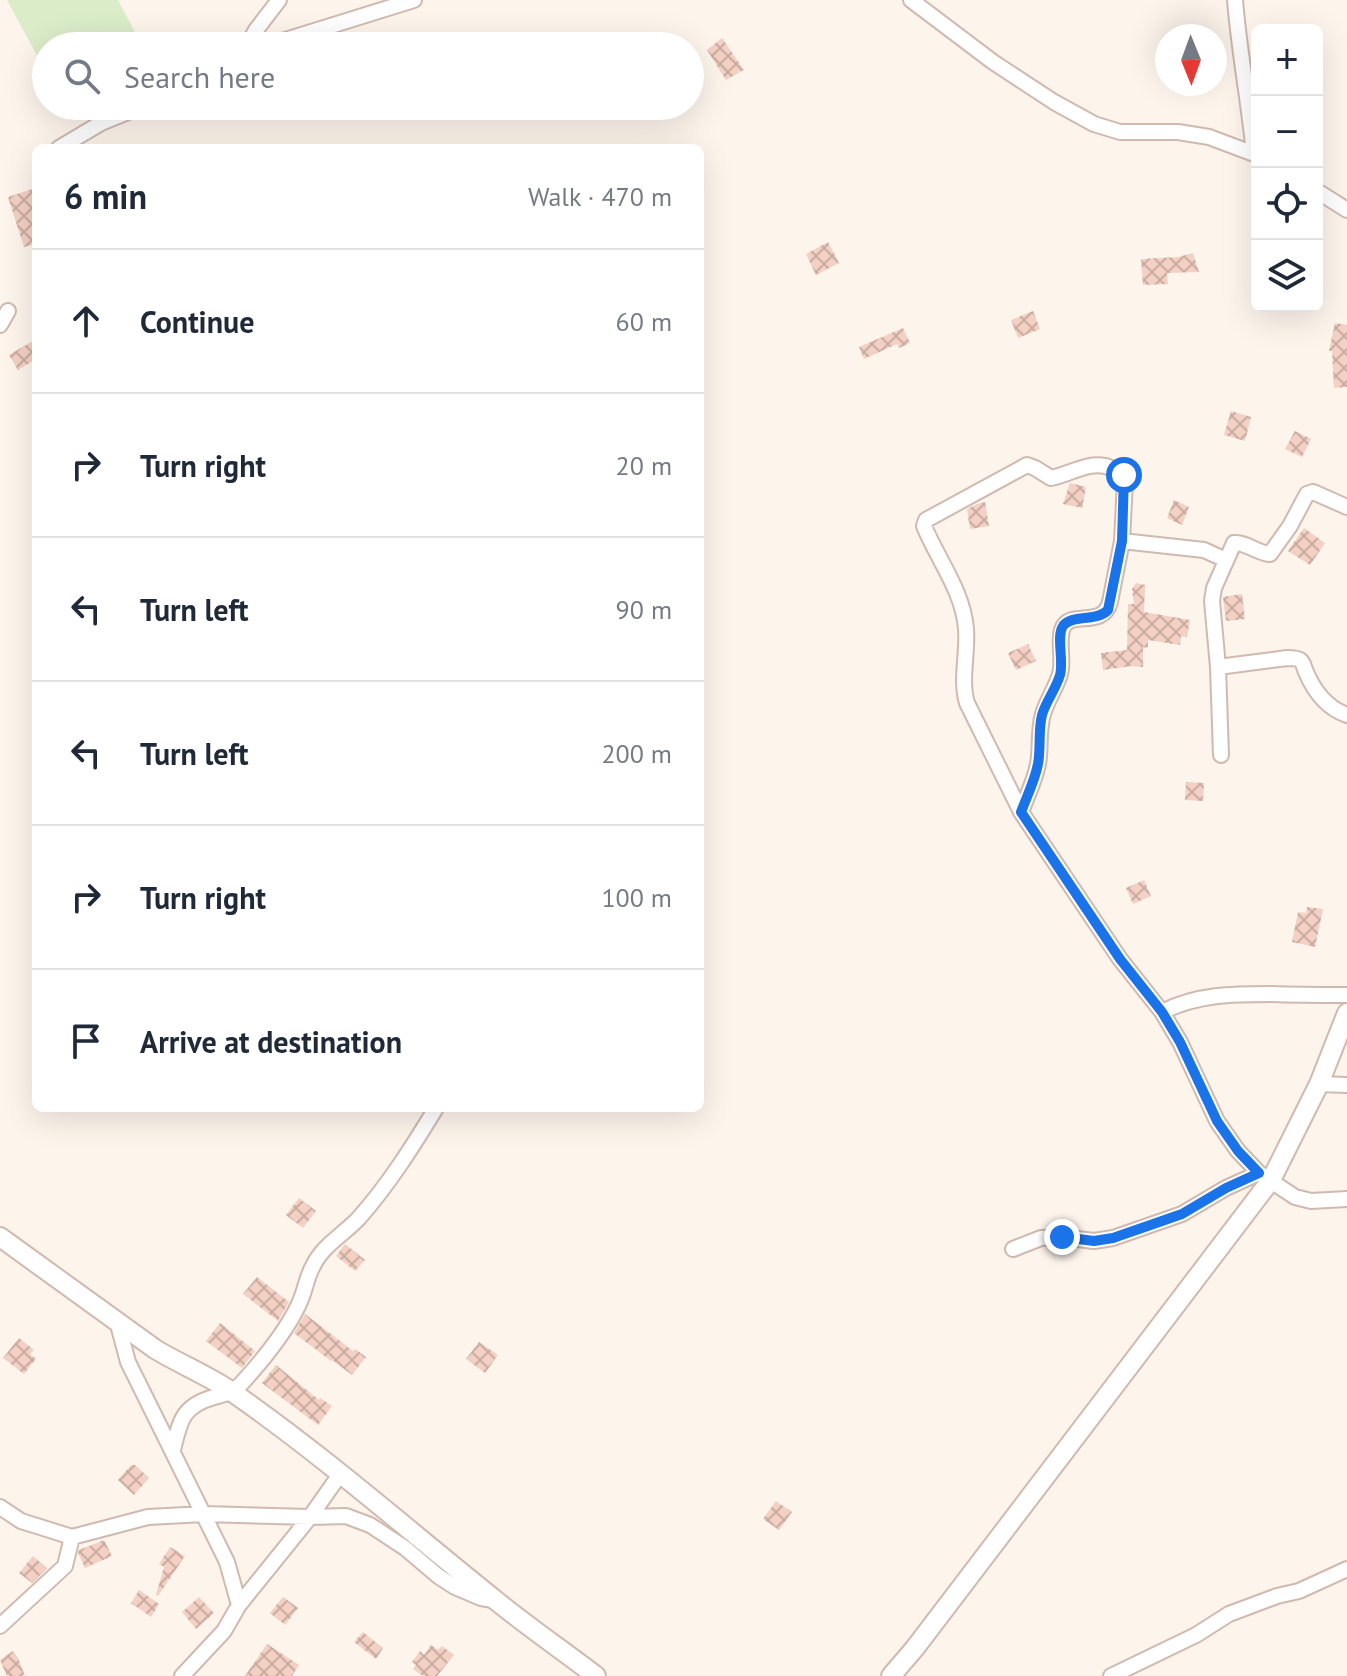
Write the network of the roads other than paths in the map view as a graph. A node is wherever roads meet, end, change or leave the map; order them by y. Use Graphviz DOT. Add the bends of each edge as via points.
graph roads {
  1 [pos="279,0"];
  2 [pos="414,0"];
  3 [pos="911,0"];
  4 [pos="1235,0"];
  5 [pos="255,32"];
  6 [pos="311,32"];
  7 [pos="1251,116"];
  8 [pos="108,120"];
  9 [pos="66,144"];
  10 [pos="1251,152"];
  11 [pos="1323,195"];
  12 [pos="1347,210"];
  13 [pos="8,311"];
  14 [pos="0,325"];
  15 [pos="1347,507"];
  16 [pos="1122,541"];
  17 [pos="1226,560"];
  18 [pos="1218,667"];
  19 [pos="1347,715"];
  20 [pos="1221,755"];
  21 [pos="1021,812"];
  22 [pos="1347,995"];
  23 [pos="1162,1012"];
  24 [pos="1347,1013"];
  25 [pos="1319,1084"];
  26 [pos="1347,1085"];
  27 [pos="433,1112"];
  28 [pos="1265,1176"];
  29 [pos="1347,1199"];
  30 [pos="0,1237"];
  31 [pos="1013,1249"];
  32 [pos="117,1321"];
  33 [pos="233,1393"];
  34 [pos="173,1450"];
  35 [pos="341,1473"];
  36 [pos="0,1507"];
  37 [pos="204,1514"];
  38 [pos="310,1517"];
  39 [pos="72,1537"];
  40 [pos="1347,1569"];
  41 [pos="496,1601"];
  42 [pos="239,1605"];
  43 [pos="0,1626"];
  44 [pos="908,1667"];
  45 [pos="182,1676"];
  46 [pos="596,1676"];
  47 [pos="891,1676"];
  48 [pos="1111,1676"];
  1 -- 5 [label="street"];
  2 -- 6 [label="street"];
  3 -- 10 [label="street" via="993,62 1094,124 1120,132 1209,137"];
  4 -- 7 [label="street"];
  8 -- 9 [label="street"];
  11 -- 12 [label="street"];
  13 -- 14 [label="street"];
  15 -- 17 [label="street" via="1307,494 1270,554 1238,542"];
  16 -- 17 [label="street" via="1204,550"];
  16 -- 21 [label="street" via="1108,610 1062,626 1060,676 1042,715 1038,764"];
  16 -- 21 [label="street" via="1124,475 1103,465 1051,478 1027,465 926,520 924,526 961,599 966,628 963,691"];
  17 -- 18 [label="street" via="1212,601"];
  18 -- 19 [label="street" via="1298,658 1323,701"];
  18 -- 20 [label="street"];
  21 -- 23 [label="street"];
  22 -- 23 [label="street" via="1227,994 1196,998"];
  23 -- 28 [label="street" via="1217,1121"];
  24 -- 25 [label="street"];
  25 -- 26 [label="street"];
  25 -- 28 [label="street"];
  27 -- 33 [label="street" via="386,1185 313,1265 288,1325"];
  28 -- 29 [label="street" via="1295,1197"];
  28 -- 31 [label="street" via="1113,1238 1041,1238"];
  28 -- 44 [label="street"];
  30 -- 32 [label="street"];
  32 -- 33 [label="street"];
  32 -- 34 [label="street" via="128,1362"];
  33 -- 34 [label="street" via="185,1413"];
  33 -- 35 [label="street"];
  34 -- 37 [label="street"];
  35 -- 38 [label="street"];
  35 -- 41 [label="street"];
  36 -- 39 [label="street" via="21,1521"];
  37 -- 38 [label="street"];
  37 -- 39 [label="street" via="148,1517"];
  37 -- 42 [label="street" via="227,1562"];
  38 -- 41 [label="street" via="346,1516 370,1525 455,1587"];
  38 -- 42 [label="street"];
  39 -- 43 [label="street" via="65,1566"];
  40 -- 48 [label="street" via="1229,1614"];
  41 -- 46 [label="street"];
  42 -- 45 [label="street" via="224,1631"];
  44 -- 47 [label="street"];
}
